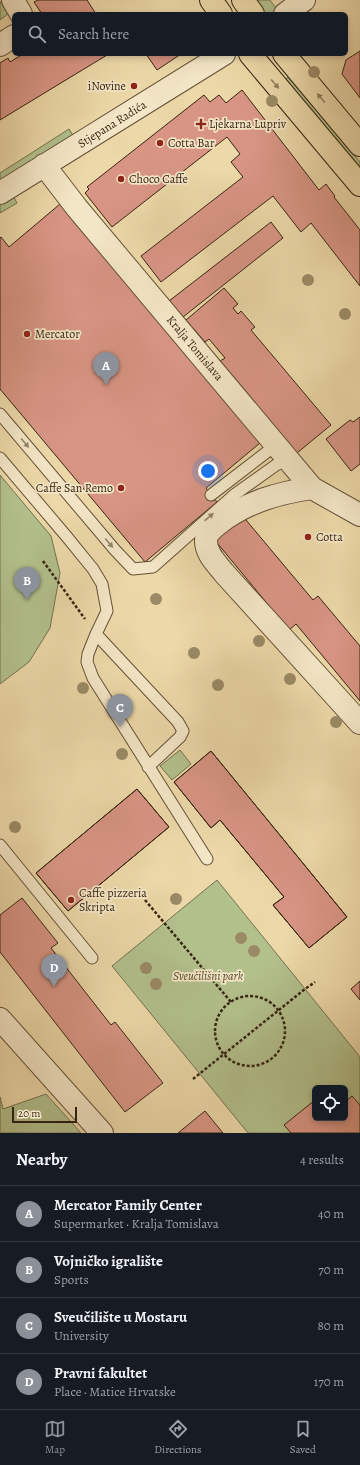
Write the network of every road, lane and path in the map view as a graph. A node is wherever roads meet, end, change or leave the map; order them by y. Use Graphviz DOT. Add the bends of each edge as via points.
graph roads {
  1 [pos="13,0"];
  2 [pos="211,0"];
  3 [pos="243,0"];
  4 [pos="304,0"];
  5 [pos="20,12"];
  6 [pos="220,12"];
  7 [pos="252,12"];
  8 [pos="288,12"];
  9 [pos="12,37"];
  10 [pos="0,45"];
  11 [pos="221,56"];
  12 [pos="252,56"];
  13 [pos="286,56"];
  14 [pos="360,144"];
  15 [pos="44,166"];
  16 [pos="360,185"];
  17 [pos="0,193"];
  18 [pos="0,414"];
  19 [pos="0,458"];
  20 [pos="294,471"];
  21 [pos="211,495"];
  22 [pos="360,515"];
  23 [pos="42,561"];
  24 [pos="96,634"];
  25 [pos="360,723"];
  26 [pos="148,766"];
  27 [pos="0,846"];
  28 [pos="207,859"];
  29 [pos="145,900"];
  30 [pos="92,958"];
  31 [pos="315,982"];
  32 [pos="231,1002"];
  33 [pos="278,1010"];
  34 [pos="0,1019"];
  35 [pos="224,1054"];
  36 [pos="193,1079"];
  37 [pos="102,1133"];
  1 -- 5 [label="street"];
  2 -- 6 [label="main road"];
  3 -- 7 [label="main road"];
  4 -- 8 [label="street"];
  9 -- 10 [label="street"];
  11 -- 15 [label="street, Stjepana Radića"];
  12 -- 16 [label="main road, one-way"];
  14 -- 13 [label="main road, one-way"];
  15 -- 17 [label="street, Stjepana Radića"];
  15 -- 20 [label="street, Kralja Tomislava" via="154,308"];
  18 -- 20 [label="lane, one-way" via="133,568 153,567 234,495 276,465"];
  19 -- 24 [label="lane" via="93,569 102,584 107,610"];
  20 -- 21 [label="lane"];
  20 -- 22 [label="street, Kralja Tomislava"];
  20 -- 25 [label="street" via="282,493 260,500 230,515 210,532 206,542 208,550 224,573"];
  23 -- 24 [label="path"];
  24 -- 26 [label="lane" via="87,662 92,678"];
  24 -- 26 [label="lane" via="178,722 183,731 180,737"];
  26 -- 28 [label="lane"];
  27 -- 30 [label="lane"];
  29 -- 32 [label="path"];
  31 -- 33 [label="path"];
  32 -- 33 [label="path" via="251,996 266,1000"];
  32 -- 35 [label="path" via="223,1009 216,1024 216,1040"];
  33 -- 35 [label="path"];
  33 -- 35 [label="path" via="285,1024 284,1039 277,1053 266,1062 250,1066 236,1063"];
  34 -- 37 [label="street"];
  35 -- 36 [label="path"];
}
